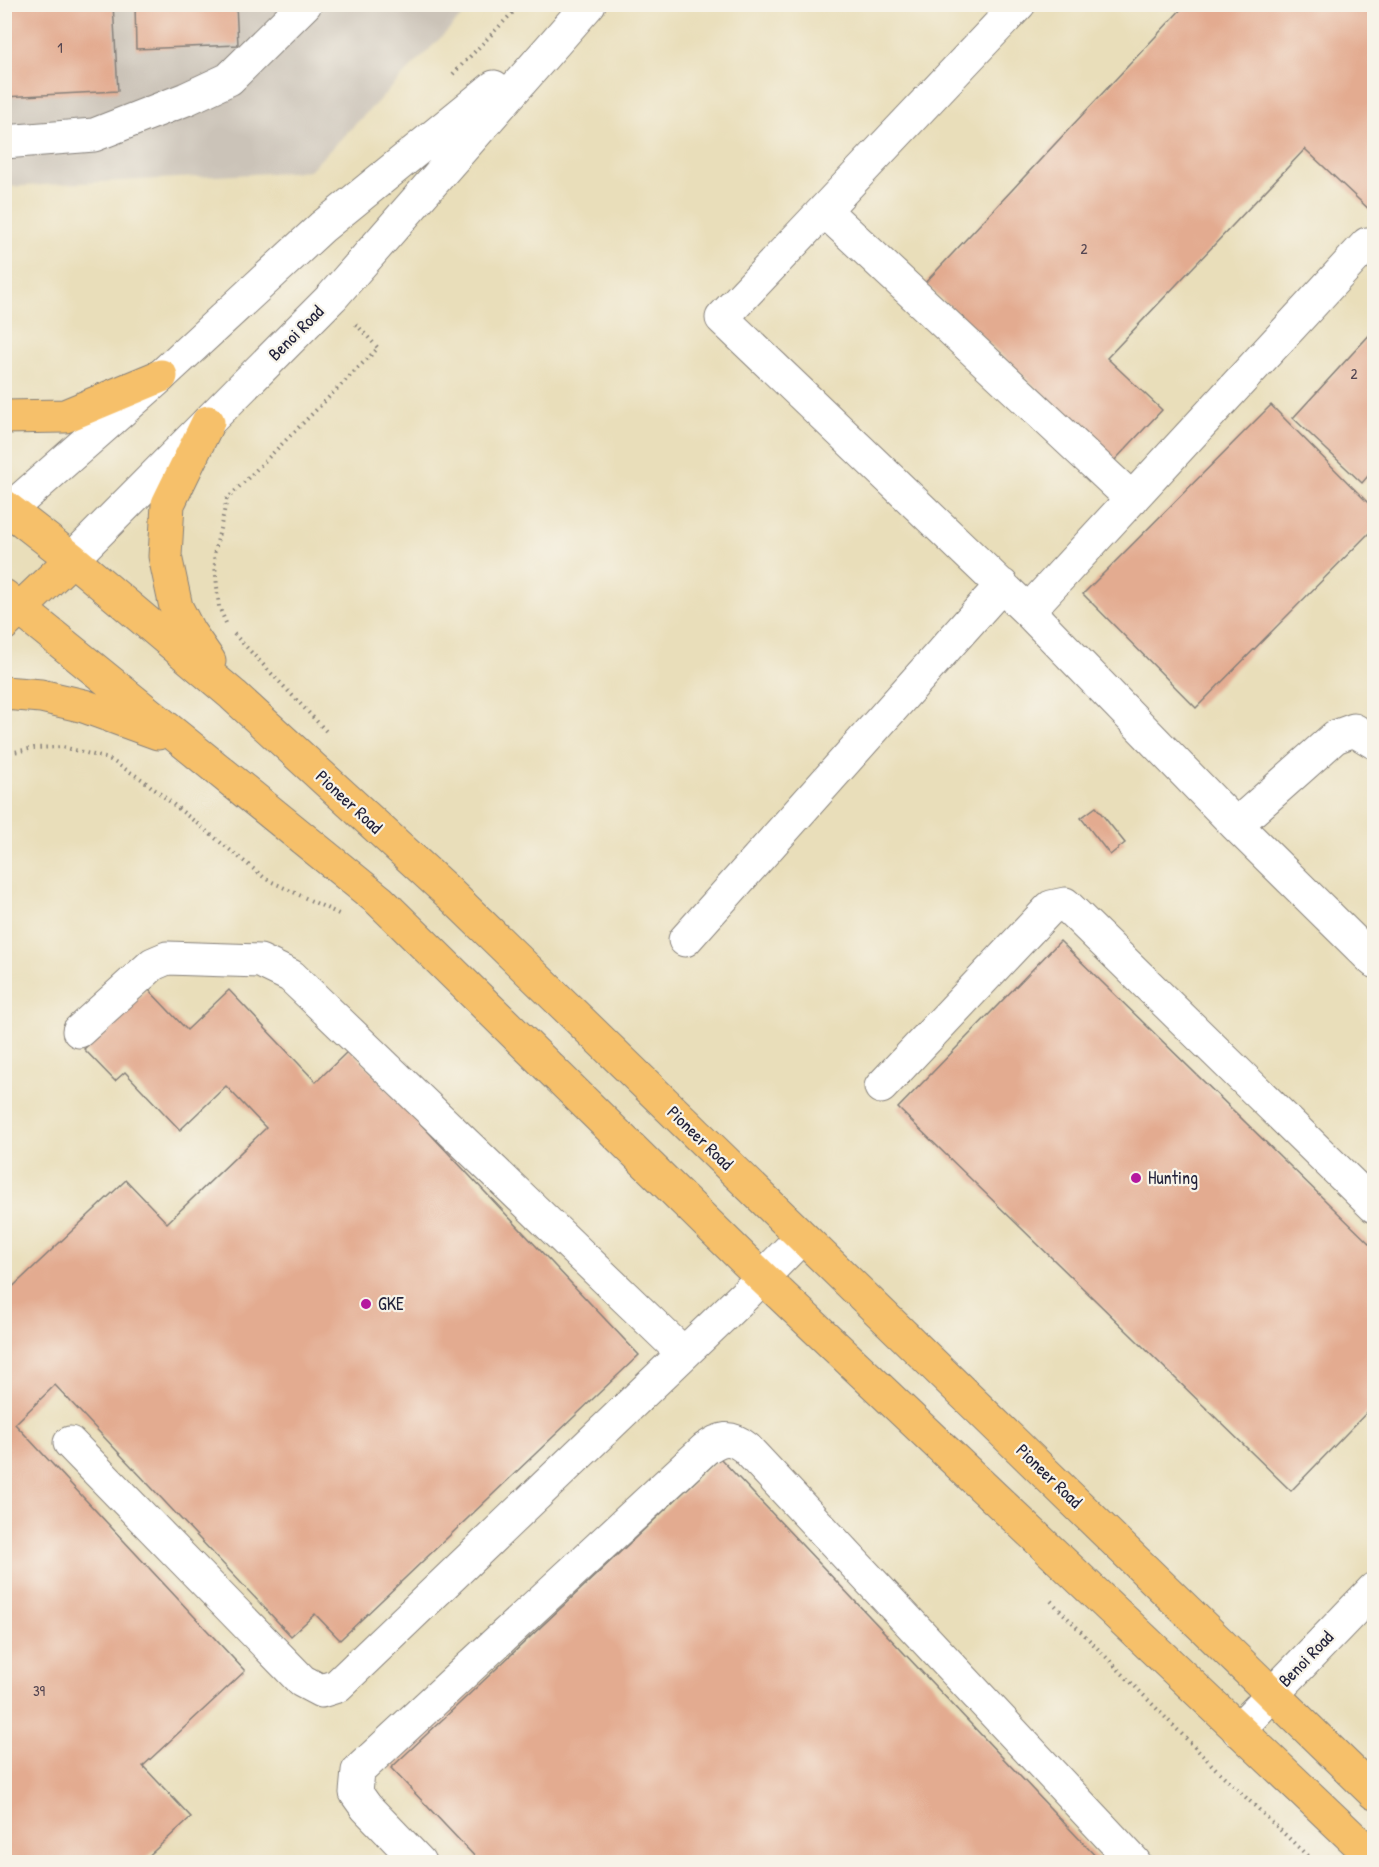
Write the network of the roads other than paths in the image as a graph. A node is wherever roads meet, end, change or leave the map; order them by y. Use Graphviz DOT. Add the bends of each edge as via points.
graph roads {
  1 [pos="305,4"];
  2 [pos="1019,4"];
  3 [pos="575,13"];
  4 [pos="4,142"];
  5 [pos="824,210"];
  6 [pos="1367,244"];
  7 [pos="162,376"];
  8 [pos="4,417"];
  9 [pos="208,422"];
  10 [pos="1132,499"];
  11 [pos="6,510"];
  12 [pos="72,559"];
  13 [pos="1002,585"];
  14 [pos="10,610"];
  15 [pos="1028,611"];
  16 [pos="4,693"];
  17 [pos="233,695"];
  18 [pos="1374,742"];
  19 [pos="185,744"];
  20 [pos="1236,825"];
  21 [pos="685,940"];
  22 [pos="1374,961"];
  23 [pos="79,1031"];
  24 [pos="881,1087"];
  25 [pos="1374,1206"];
  26 [pos="802,1237"];
  27 [pos="762,1277"];
  28 [pos="683,1353"];
  29 [pos="70,1443"];
  30 [pos="1374,1589"];
  31 [pos="1274,1694"];
  32 [pos="1239,1730"];
  33 [pos="1374,1793"];
  34 [pos="1374,1858"];
  35 [pos="419,1863"];
  36 [pos="1134,1863"];
  1 -- 4 [label="street" via="229,79 94,135"];
  2 -- 5 [label="street"];
  3 -- 7 [label="street, Benoi Road" via="322,227"];
  3 -- 9 [label="street, Benoi Road" via="332,297"];
  5 -- 10 [label="street"];
  5 -- 13 [label="street" via="723,318"];
  6 -- 10 [label="street"];
  7 -- 8 [label="main road" via="64,416"];
  7 -- 11 [label="street, Benoi Road"];
  9 -- 12 [label="street, Benoi Road"];
  9 -- 17 [label="main road" via="168,504 165,556 176,607"];
  10 -- 15 [label="street"];
  11 -- 12 [label="main road, Pioneer Road"];
  12 -- 14 [label="main road, Benoi Road"];
  12 -- 17 [label="main road, Pioneer Road"];
  13 -- 15 [label="street"];
  13 -- 21 [label="street"];
  14 -- 19 [label="main road"];
  15 -- 20 [label="street"];
  16 -- 19 [label="main road" via="84,706"];
  17 -- 26 [label="main road, Pioneer Road" via="450,894"];
  18 -- 20 [label="street" via="1354,730 1335,737"];
  19 -- 27 [label="main road" via="380,901"];
  20 -- 22 [label="street"];
  23 -- 28 [label="street" via="153,964 167,958 260,961 291,976"];
  24 -- 25 [label="street" via="1051,907 1065,904"];
  26 -- 27 [label="street"];
  26 -- 31 [label="main road, Pioneer Road"];
  27 -- 28 [label="street"];
  27 -- 32 [label="main road"];
  28 -- 29 [label="street" via="337,1686 321,1691 302,1681"];
  30 -- 31 [label="street, Benoi Road"];
  31 -- 32 [label="street, Benoi Road"];
  31 -- 33 [label="main road, Pioneer Road"];
  32 -- 34 [label="main road"];
  35 -- 36 [label="street" via="356,1794 358,1771 705,1449 725,1439 736,1440 746,1448"];
}
